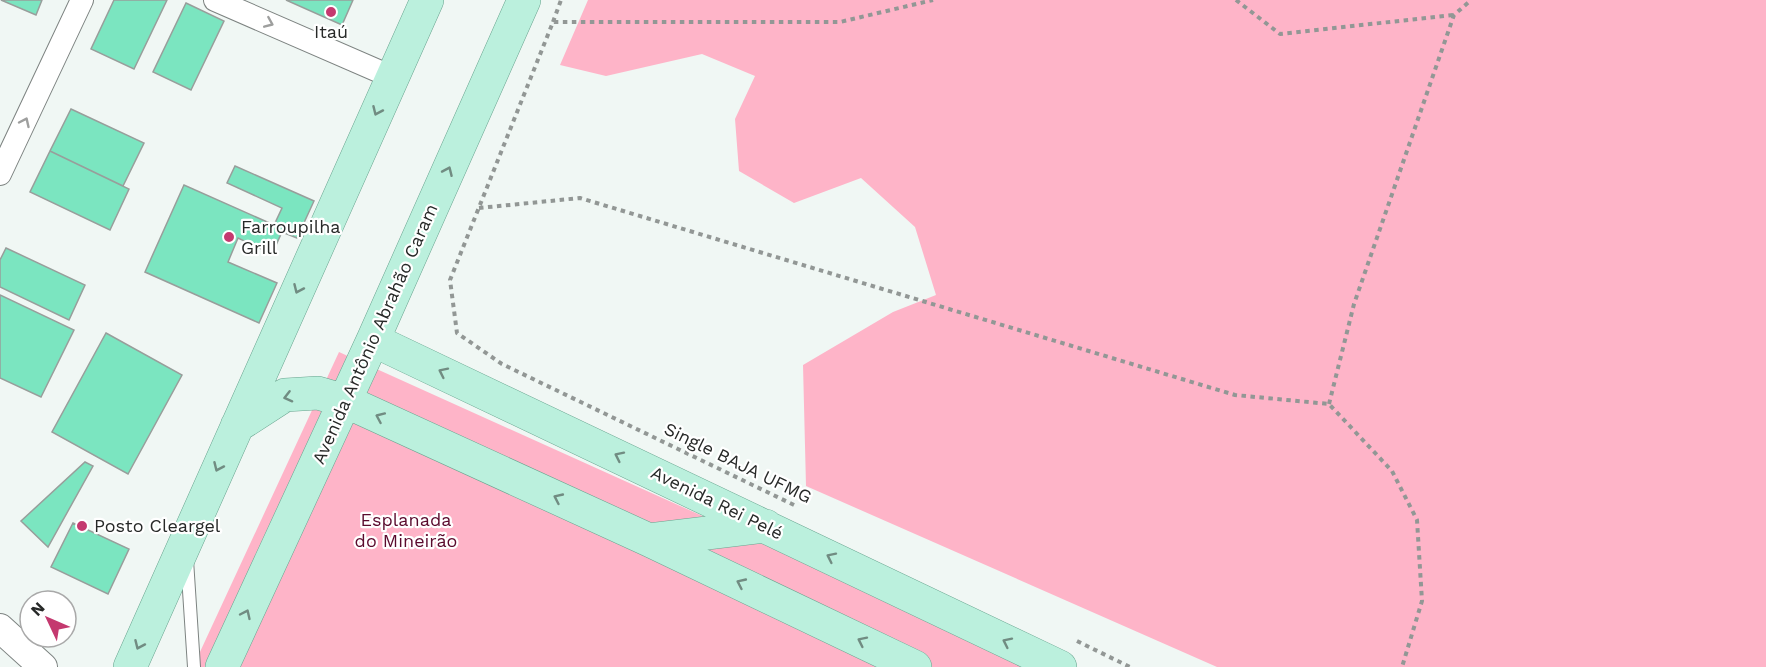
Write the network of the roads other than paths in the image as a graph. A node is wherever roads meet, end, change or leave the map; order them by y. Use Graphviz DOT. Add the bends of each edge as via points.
graph roads {
  1 [pos="82,0"];
  2 [pos="215,0"];
  3 [pos="427,0"];
  4 [pos="524,0"];
  5 [pos="392,77"];
  6 [pos="0,174"];
  7 [pos="373,340"];
  8 [pos="345,401"];
  9 [pos="237,426"];
  10 [pos="766,526"];
  11 [pos="186,540"];
  12 [pos="649,540"];
  13 [pos="0,628"];
  14 [pos="1063,652"];
  15 [pos="43,667"];
  16 [pos="130,667"];
  17 [pos="194,667"];
  18 [pos="222,667"];
  19 [pos="915,667"];
  6 -- 1 [label="street, one-way"];
  2 -- 5 [label="street, one-way"];
  3 -- 5 [label="main road"];
  7 -- 4 [label="main road, Avenida Antônio Abrahão Caram, one-way"];
  5 -- 9 [label="main road, one-way"];
  7 -- 8 [label="main road, Avenida Antônio Abrahão Caram"];
  10 -- 7 [label="main road, Avenida Rei Pelé, one-way"];
  8 -- 9 [label="main road, one-way" via="318,393 285,395"];
  12 -- 8 [label="main road, one-way"];
  18 -- 8 [label="main road, Avenida Antônio Abrahão Caram, one-way"];
  9 -- 11 [label="main road, one-way"];
  10 -- 12 [label="main road"];
  14 -- 10 [label="main road, Avenida Rei Pelé, one-way"];
  11 -- 16 [label="main road, one-way"];
  11 -- 17 [label="lane"];
  19 -- 12 [label="main road, one-way"];
  13 -- 15 [label="street"];
}
